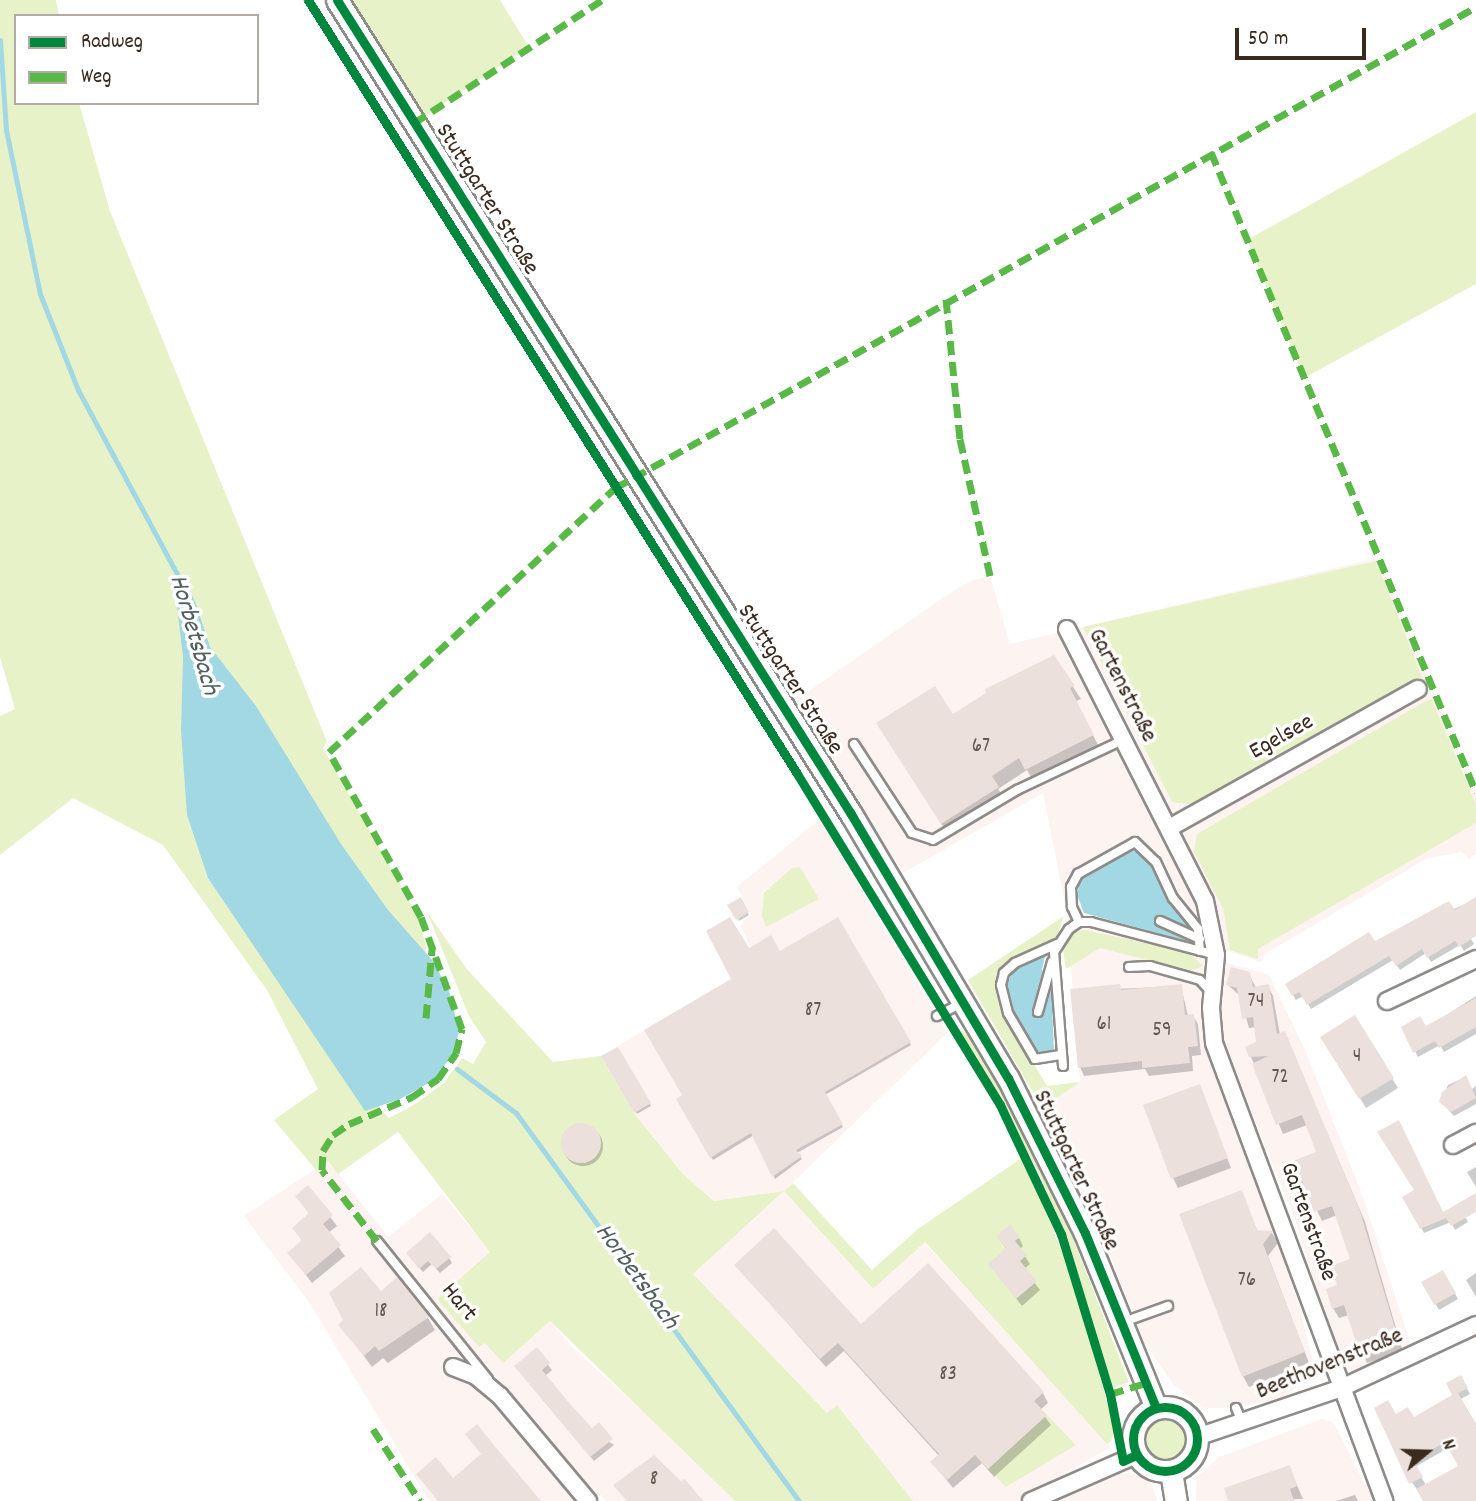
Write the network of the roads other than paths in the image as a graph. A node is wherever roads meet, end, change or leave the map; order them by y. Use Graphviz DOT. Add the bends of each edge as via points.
graph roads {
  1 [pos="337,0"];
  2 [pos="1067,629"];
  3 [pos="1418,689"];
  4 [pos="1123,740"];
  5 [pos="854,744"];
  6 [pos="1169,828"];
  7 [pos="1160,921"];
  8 [pos="1079,922"];
  9 [pos="1200,939"];
  10 [pos="1058,944"];
  11 [pos="1200,950"];
  12 [pos="1216,955"];
  13 [pos="1476,959"];
  14 [pos="1054,960"];
  15 [pos="1129,967"];
  16 [pos="1211,992"];
  17 [pos="1387,1001"];
  18 [pos="963,1002"];
  19 [pos="1038,1012"];
  20 [pos="937,1016"];
  21 [pos="1059,1055"];
  22 [pos="1063,1066"];
  23 [pos="1476,1133"];
  24 [pos="1453,1145"];
  25 [pos="377,1241"];
  26 [pos="1168,1306"];
  27 [pos="1122,1323"];
  28 [pos="1476,1325"];
  29 [pos="453,1367"];
  30 [pos="1339,1389"];
  31 [pos="500,1396"];
  32 [pos="1156,1408"];
  33 [pos="1236,1408"];
  34 [pos="1243,1425"];
  35 [pos="1197,1437"];
  36 [pos="1136,1455"];
  37 [pos="1171,1471"];
  38 [pos="588,1501"];
  39 [pos="1031,1501"];
  40 [pos="1176,1501"];
  41 [pos="1384,1501"];
  1 -- 18 [label="street, Stuttgarter Straße" via="844,803"];
  2 -- 4 [label="street, Gartenstraße"];
  3 -- 6 [label="street, Egelsee"];
  4 -- 5 [label="lane" via="1017,790 933,840 912,833"];
  4 -- 6 [label="street, Gartenstraße"];
  6 -- 12 [label="street, Gartenstraße" via="1205,901"];
  7 -- 9 [label="lane"];
  8 -- 9 [label="lane" via="1072,897 1078,874 1135,842 1156,862"];
  8 -- 10 [label="lane"];
  8 -- 11 [label="lane"];
  9 -- 11 [label="lane"];
  10 -- 14 [label="lane"];
  10 -- 21 [label="lane" via="1015,962 1004,973 1001,985 1008,1013 1035,1059"];
  11 -- 12 [label="lane"];
  12 -- 16 [label="street, Gartenstraße"];
  13 -- 17 [label="street"];
  14 -- 19 [label="lane"];
  14 -- 21 [label="lane"];
  15 -- 16 [label="lane" via="1150,966 1200,980"];
  16 -- 30 [label="street, Gartenstraße" via="1214,1043 1283,1219"];
  18 -- 20 [label="lane"];
  18 -- 27 [label="street, Stuttgarter Straße" via="1029,1114"];
  21 -- 22 [label="lane"];
  23 -- 24 [label="street"];
  25 -- 31 [label="lane, Hart"];
  26 -- 27 [label="lane"];
  27 -- 32 [label="street, Stuttgarter Straße"];
  28 -- 30 [label="street, Beethovenstraße"];
  29 -- 31 [label="street, Hart" via="476,1376"];
  30 -- 34 [label="street, Beethovenstraße"];
  30 -- 41 [label="street, Gartenstraße"];
  31 -- 38 [label="street, Hart"];
  32 -- 35 [label="street" via="1182,1412"];
  32 -- 36 [label="street" via="1136,1424"];
  33 -- 34 [label="lane"];
  34 -- 35 [label="street, Beethovenstraße"];
  35 -- 37 [label="street" via="1190,1459"];
  36 -- 37 [label="street" via="1149,1467"];
  36 -- 39 [label="street"];
  37 -- 40 [label="street"];
}
